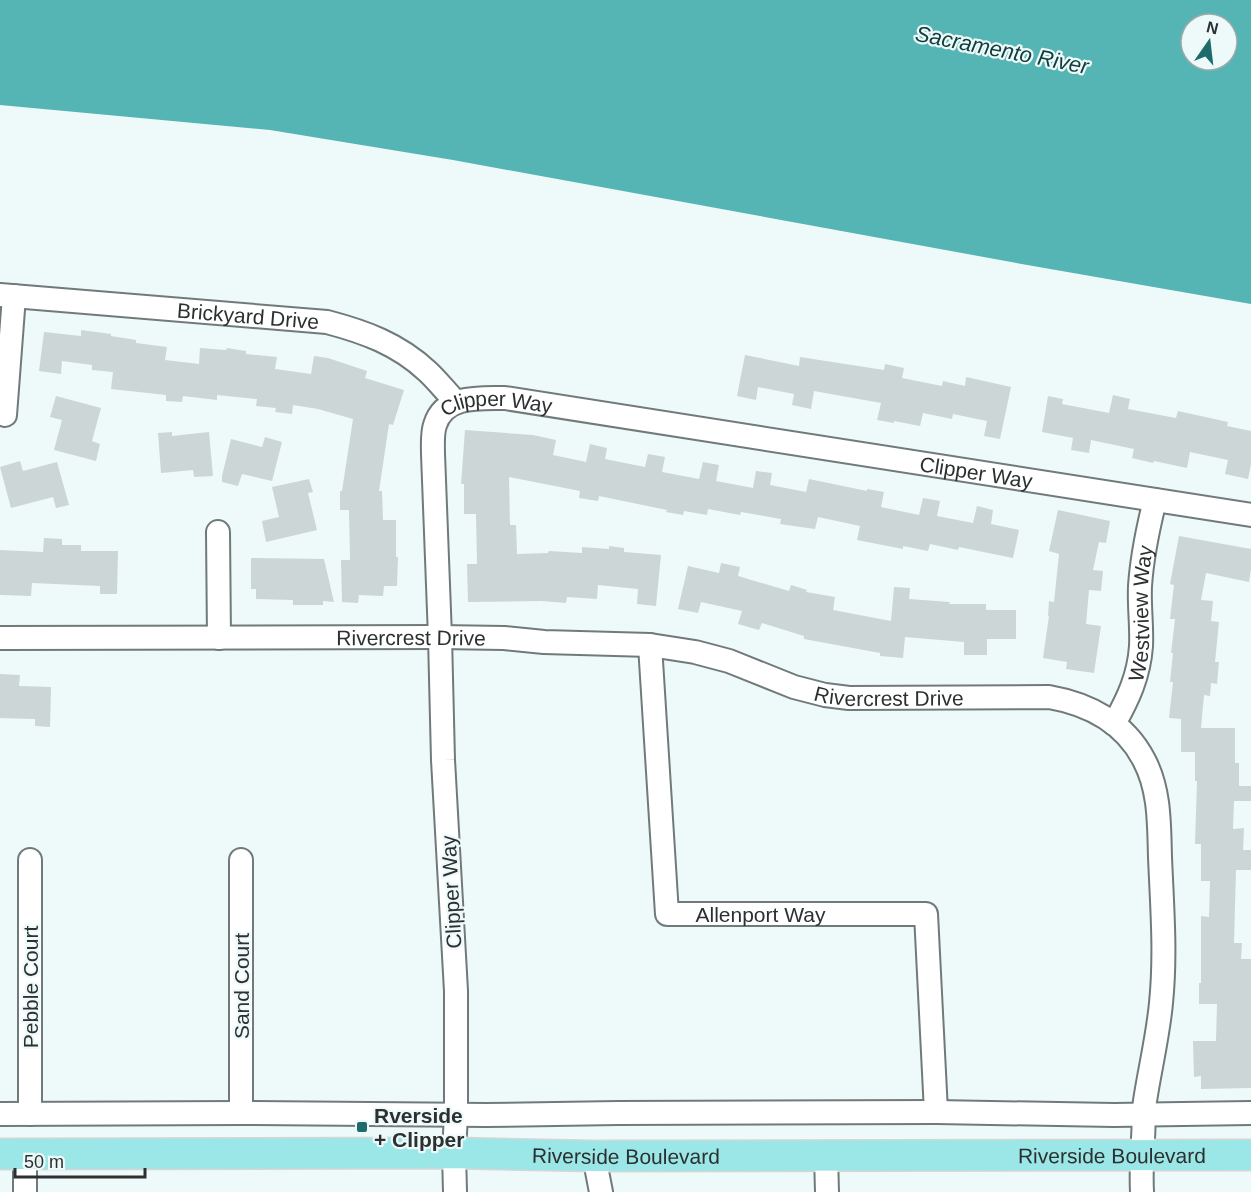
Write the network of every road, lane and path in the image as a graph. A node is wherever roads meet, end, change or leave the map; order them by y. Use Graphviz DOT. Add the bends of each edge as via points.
graph roads {
  1 [pos="7,296"];
  2 [pos="456,402"];
  3 [pos="5,415"];
  4 [pos="1155,500"];
  5 [pos="1251,515"];
  6 [pos="218,532"];
  7 [pos="0,638"];
  8 [pos="219,638"];
  9 [pos="440,638"];
  10 [pos="650,645"];
  11 [pos="1114,724"];
  12 [pos="30,860"];
  13 [pos="241,860"];
  14 [pos="936,1112"];
  15 [pos="241,1113"];
  16 [pos="1251,1113"];
  17 [pos="0,1114"];
  18 [pos="30,1114"];
  19 [pos="456,1114"];
  20 [pos="1144,1114"];
  21 [pos="454,1153"];
  22 [pos="12,1154"];
  23 [pos="826,1155"];
  24 [pos="1142,1155"];
  25 [pos="1251,1155"];
  26 [pos="594,1156"];
  27 [pos="25,1192"];
  28 [pos="455,1192"];
  29 [pos="601,1192"];
  30 [pos="827,1192"];
  31 [pos="1142,1192"];
  1 -- 2 [label="street, Brickyard Drive" via="327,322 382,340 405,354"];
  1 -- 3 [label="street, Brickyard Drive"];
  2 -- 4 [label="street, Clipper Way" via="505,398"];
  2 -- 9 [label="street, Clipper Way" via="440,414 434,427"];
  4 -- 5 [label="street, Clipper Way"];
  4 -- 11 [label="street, Westview Way" via="1144,548 1141,647 1136,676"];
  6 -- 8 [label="street"];
  7 -- 8 [label="street, Rivercrest Drive"];
  8 -- 9 [label="street, Rivercrest Drive"];
  9 -- 10 [label="street, Rivercrest Drive"];
  9 -- 19 [label="street, Clipper Way" via="456,991"];
  10 -- 11 [label="street, Rivercrest Drive" via="729,661 825,695 1049,697 1093,710"];
  10 -- 14 [label="street, Allenport Way" via="667,914 926,914"];
  11 -- 20 [label="street, Rivercrest Drive" via="1143,759 1158,807 1164,941 1161,1001"];
  12 -- 18 [label="street, Pebble Court"];
  13 -- 15 [label="street, Sand Court"];
  14 -- 19 [label="street"];
  14 -- 20 [label="street"];
  15 -- 18 [label="street"];
  15 -- 19 [label="street"];
  16 -- 20 [label="street"];
  17 -- 18 [label="street"];
  19 -- 21 [label="street, Clipper Way"];
  20 -- 24 [label="street, Rivercrest Drive"];
  21 -- 22 [label="main road, Riverside Boulevard"];
  21 -- 26 [label="main road, Riverside Boulevard"];
  21 -- 28 [label="street, Clipper Way"];
  22 -- 27 [label="street"];
  23 -- 24 [label="main road, Riverside Boulevard"];
  23 -- 26 [label="main road, Riverside Boulevard"];
  23 -- 30 [label="street"];
  24 -- 25 [label="main road, Riverside Boulevard"];
  24 -- 31 [label="street, Rivercrest Drive"];
  26 -- 29 [label="street"];
}
